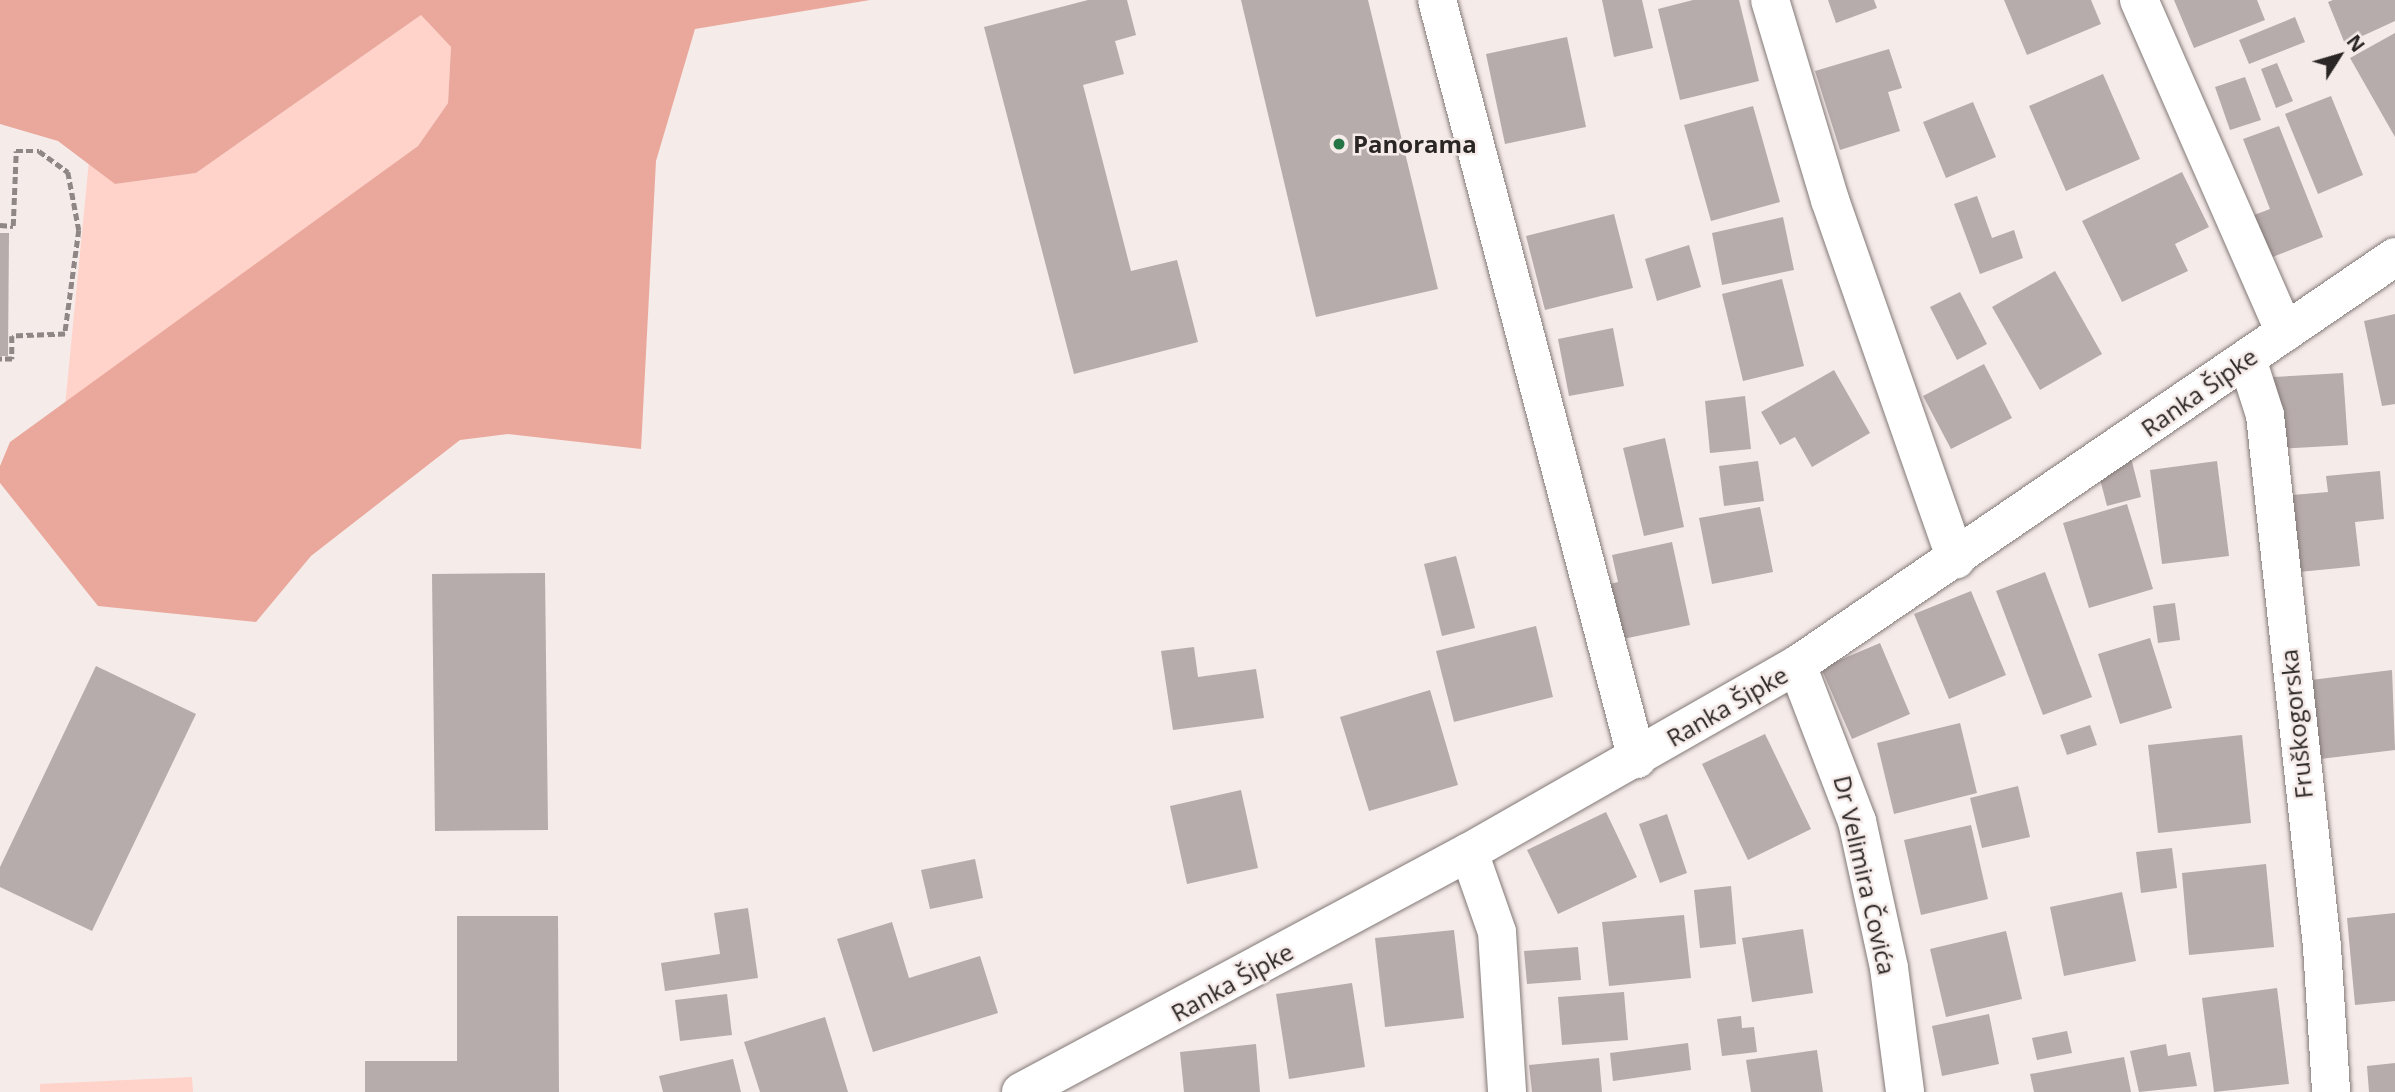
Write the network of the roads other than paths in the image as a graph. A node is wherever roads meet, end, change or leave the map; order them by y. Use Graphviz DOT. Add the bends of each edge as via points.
graph roads {
  1 [pos="1437,0"];
  2 [pos="1770,0"];
  3 [pos="2140,0"];
  4 [pos="2395,257"];
  5 [pos="2286,332"];
  6 [pos="2247,359"];
  7 [pos="1956,560"];
  8 [pos="1797,665"];
  9 [pos="1637,759"];
  10 [pos="1469,852"];
  11 [pos="1021,1092"];
  12 [pos="1507,1092"];
  13 [pos="1905,1092"];
  14 [pos="2331,1092"];
  1 -- 9 [label="street"];
  2 -- 7 [label="street" via="1835,214"];
  3 -- 5 [label="street"];
  4 -- 5 [label="street, Ranka Šipke"];
  5 -- 6 [label="street, Ranka Šipke"];
  6 -- 7 [label="street, Ranka Šipke"];
  6 -- 14 [label="street, Fruškogorska" via="2265,415 2322,947"];
  7 -- 8 [label="street, Ranka Šipke"];
  8 -- 9 [label="street, Ranka Šipke"];
  8 -- 13 [label="street, Dr Velimira Čovića" via="1857,821 1889,968"];
  9 -- 10 [label="street, Ranka Šipke"];
  10 -- 11 [label="street, Ranka Šipke"];
  10 -- 12 [label="street" via="1497,932"];
}
